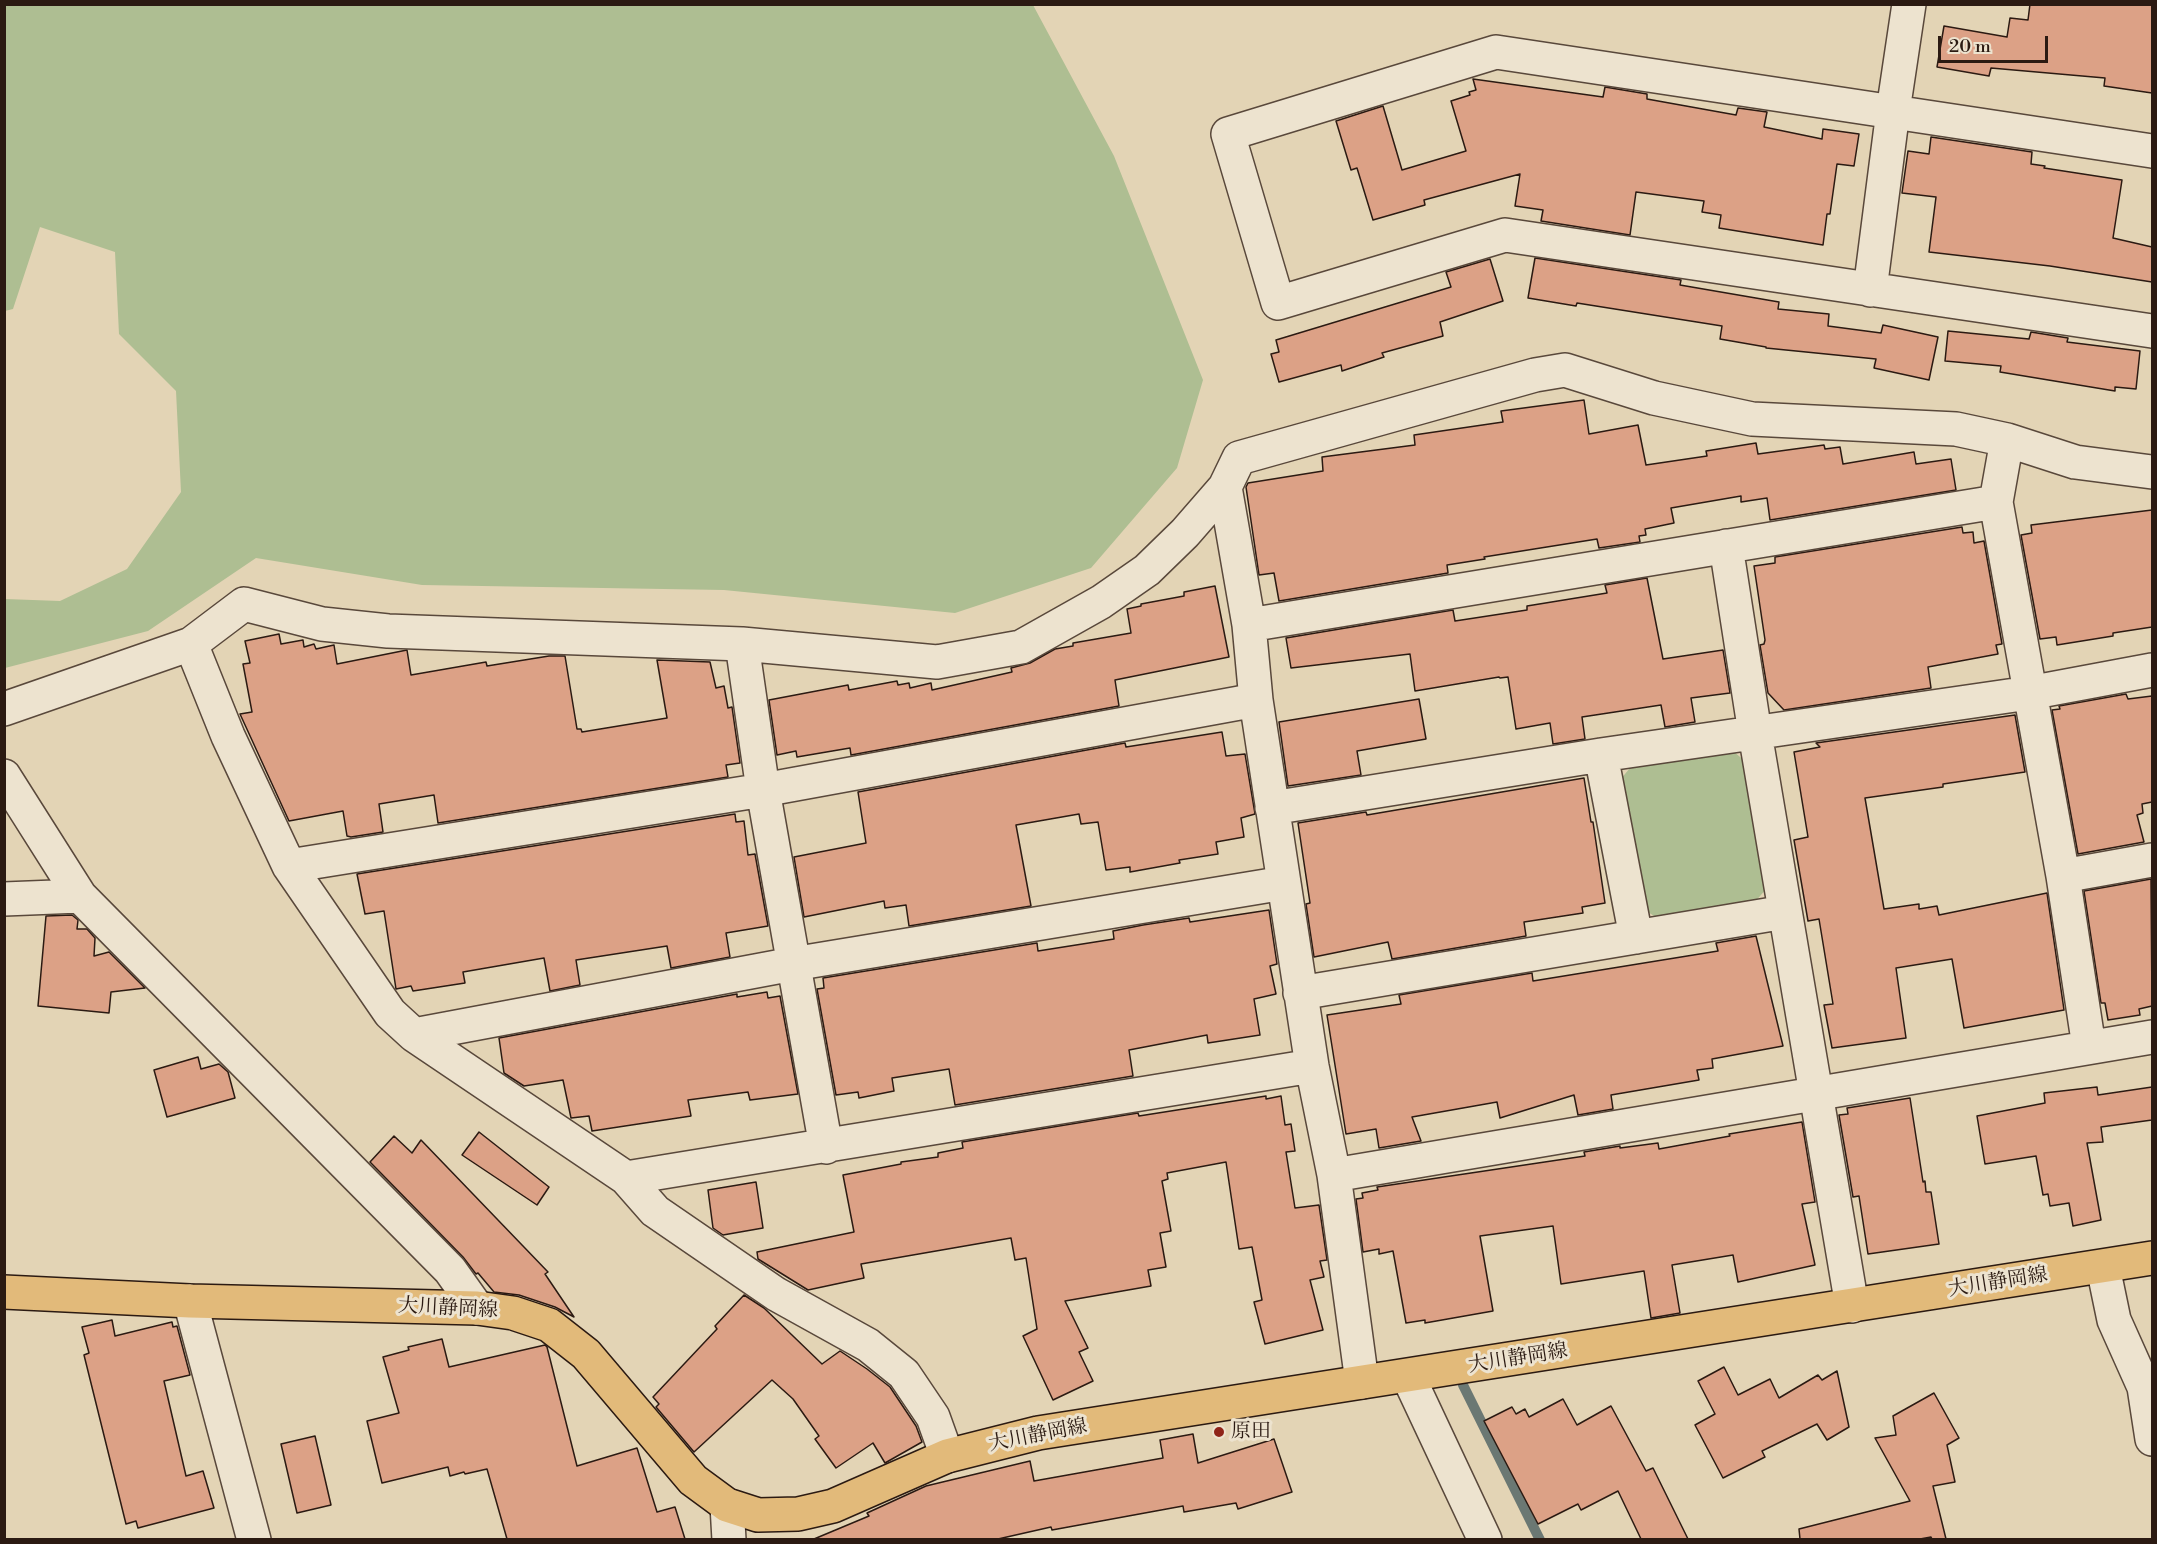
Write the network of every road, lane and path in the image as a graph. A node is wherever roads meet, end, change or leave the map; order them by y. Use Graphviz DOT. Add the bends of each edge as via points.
graph roads {
  1 [pos="1909,4"];
  2 [pos="1893,111"];
  3 [pos="2152,151"];
  4 [pos="1870,290"];
  5 [pos="2152,330"];
  6 [pos="2007,440"];
  7 [pos="2152,472"];
  8 [pos="1225,487"];
  9 [pos="1996,502"];
  10 [pos="1726,546"];
  11 [pos="1249,625"];
  12 [pos="191,644"];
  13 [pos="742,644"];
  14 [pos="2152,670"];
  15 [pos="2029,693"];
  16 [pos="1256,700"];
  17 [pos="4,709"];
  18 [pos="1755,733"];
  19 [pos="1601,755"];
  20 [pos="4,776"];
  21 [pos="763,790"];
  22 [pos="1272,808"];
  23 [pos="2152,860"];
  24 [pos="289,866"];
  25 [pos="2063,876"];
  26 [pos="1284,884"];
  27 [pos="80,896"];
  28 [pos="4,899"];
  29 [pos="1785,912"];
  30 [pos="1636,937"];
  31 [pos="793,964"];
  32 [pos="1300,993"];
  33 [pos="414,1035"];
  34 [pos="2152,1037"];
  35 [pos="2089,1047"];
  36 [pos="1312,1066"];
  37 [pos="1817,1095"];
  38 [pos="826,1147"];
  39 [pos="1334,1175"];
  40 [pos="626,1178"];
  41 [pos="2152,1258"];
  42 [pos="2103,1267"];
  43 [pos="4,1292"];
  44 [pos="190,1301"];
  45 [pos="1852,1306"];
  46 [pos="477,1308"];
  47 [pos="1408,1376"];
  48 [pos="1362,1382"];
  49 [pos="2152,1439"];
  50 [pos="947,1455"];
  51 [pos="726,1505"];
  52 [pos="254,1539"];
  53 [pos="729,1539"];
  54 [pos="1485,1539"];
  1 -- 2 [label="street"];
  2 -- 3 [label="street"];
  2 -- 4 [label="street"];
  2 -- 4 [label="street" via="1496,52 1227,134 1278,303 1505,235"];
  4 -- 5 [label="street"];
  6 -- 7 [label="street" via="2075,462"];
  6 -- 8 [label="street" via="1956,429 1752,419 1654,398 1565,370 1239,458"];
  6 -- 9 [label="street"];
  8 -- 11 [label="street"];
  8 -- 13 [label="street" via="1147,570 1101,602 1021,647 937,662"];
  9 -- 10 [label="street"];
  9 -- 15 [label="street"];
  10 -- 11 [label="street"];
  10 -- 18 [label="street"];
  11 -- 16 [label="street"];
  12 -- 13 [label="street" via="244,604 322,624 388,631"];
  12 -- 17 [label="street"];
  12 -- 24 [label="street" via="228,736"];
  13 -- 21 [label="street"];
  14 -- 15 [label="street"];
  15 -- 18 [label="street"];
  15 -- 25 [label="street"];
  16 -- 21 [label="street"];
  16 -- 22 [label="street"];
  18 -- 19 [label="street"];
  18 -- 29 [label="street"];
  19 -- 22 [label="street"];
  19 -- 30 [label="street"];
  20 -- 27 [label="street"];
  21 -- 24 [label="street"];
  21 -- 31 [label="street"];
  22 -- 26 [label="street"];
  23 -- 25 [label="street"];
  24 -- 33 [label="street" via="390,1012"];
  25 -- 35 [label="street"];
  26 -- 31 [label="street"];
  26 -- 32 [label="street"];
  27 -- 28 [label="street"];
  27 -- 46 [label="street" via="450,1270"];
  29 -- 30 [label="street"];
  29 -- 37 [label="street"];
  30 -- 32 [label="street"];
  31 -- 33 [label="street"];
  31 -- 38 [label="street"];
  32 -- 36 [label="street"];
  33 -- 40 [label="street"];
  34 -- 35 [label="street"];
  35 -- 37 [label="street"];
  36 -- 38 [label="street"];
  36 -- 39 [label="street"];
  37 -- 39 [label="street"];
  37 -- 45 [label="street"];
  38 -- 40 [label="street"];
  39 -- 48 [label="street"];
  40 -- 50 [label="street" via="655,1211 776,1294 868,1345 904,1374 933,1417"];
  41 -- 42 [label="main road, 大川静岡線"];
  42 -- 45 [label="main road, 大川静岡線"];
  42 -- 49 [label="street" via="2114,1320 2144,1387"];
  43 -- 44 [label="main road, 大川静岡線"];
  44 -- 46 [label="main road, 大川静岡線"];
  44 -- 52 [label="street"];
  45 -- 47 [label="main road, 大川静岡線"];
  46 -- 51 [label="main road, 大川静岡線" via="513,1313 549,1325 586,1354 693,1480"];
  47 -- 48 [label="main road, 大川静岡線"];
  47 -- 54 [label="street"];
  48 -- 50 [label="main road, 大川静岡線" via="1038,1433"];
  50 -- 51 [label="main road, 大川静岡線" via="833,1506 798,1514 758,1515"];
  51 -- 53 [label="street"];
}
